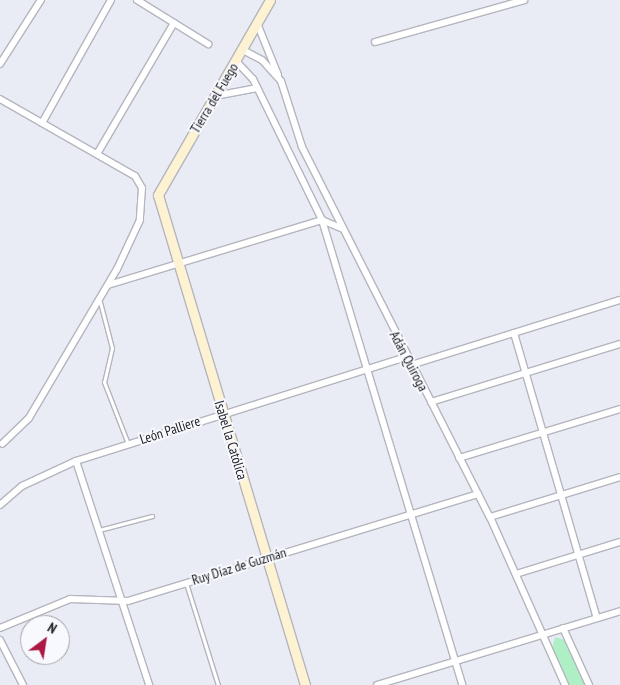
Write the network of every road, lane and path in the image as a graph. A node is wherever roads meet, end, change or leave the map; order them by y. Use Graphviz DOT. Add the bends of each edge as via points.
graph roads {
  1 [pos="41,0"];
  2 [pos="111,0"];
  3 [pos="137,0"];
  4 [pos="270,0"];
  5 [pos="524,0"];
  6 [pos="174,23"];
  7 [pos="257,23"];
  8 [pos="376,42"];
  9 [pos="208,44"];
  10 [pos="243,50"];
  11 [pos="236,62"];
  12 [pos="0,64"];
  13 [pos="278,75"];
  14 [pos="257,88"];
  15 [pos="216,96"];
  16 [pos="0,99"];
  17 [pos="42,123"];
  18 [pos="97,154"];
  19 [pos="312,167"];
  20 [pos="301,176"];
  21 [pos="158,195"];
  22 [pos="322,220"];
  23 [pos="341,228"];
  24 [pos="179,266"];
  25 [pos="108,284"];
  26 [pos="99,299"];
  27 [pos="620,300"];
  28 [pos="514,333"];
  29 [pos="620,344"];
  30 [pos="406,356"];
  31 [pos="411,365"];
  32 [pos="364,369"];
  33 [pos="526,373"];
  34 [pos="431,402"];
  35 [pos="620,410"];
  36 [pos="223,412"];
  37 [pos="545,433"];
  38 [pos="2,444"];
  39 [pos="128,444"];
  40 [pos="459,458"];
  41 [pos="76,461"];
  42 [pos="620,477"];
  43 [pos="478,494"];
  44 [pos="563,494"];
  45 [pos="0,505"];
  46 [pos="410,515"];
  47 [pos="152,516"];
  48 [pos="490,517"];
  49 [pos="98,531"];
  50 [pos="620,542"];
  51 [pos="581,554"];
  52 [pos="267,558"];
  53 [pos="516,574"];
  54 [pos="186,582"];
  55 [pos="121,602"];
  56 [pos="620,611"];
  57 [pos="598,618"];
  58 [pos="0,628"];
  59 [pos="563,628"];
  60 [pos="543,634"];
  61 [pos="0,640"];
  62 [pos="455,662"];
  63 [pos="23,685"];
  64 [pos="149,685"];
  65 [pos="218,685"];
  66 [pos="305,685"];
  67 [pos="377,685"];
  68 [pos="462,685"];
  69 [pos="565,685"];
  70 [pos="589,685"];
  1 -- 12 [label="street"];
  2 -- 17 [label="street"];
  3 -- 6 [label="street"];
  4 -- 7 [label="main road, Tierra del Fuego"];
  5 -- 8 [label="street"];
  6 -- 9 [label="street"];
  6 -- 18 [label="street"];
  7 -- 10 [label="main road, Tierra del Fuego"];
  7 -- 13 [label="street, Adán Quiroga" via="275,60"];
  10 -- 11 [label="main road, Tierra del Fuego"];
  10 -- 13 [label="street"];
  11 -- 14 [label="street"];
  11 -- 15 [label="main road, Tierra del Fuego"];
  13 -- 19 [label="street, Adán Quiroga"];
  14 -- 15 [label="street"];
  14 -- 20 [label="street"];
  15 -- 21 [label="main road, Tierra del Fuego"];
  16 -- 17 [label="street"];
  17 -- 18 [label="street"];
  18 -- 25 [label="street" via="135,176 142,188 140,220"];
  19 -- 20 [label="street"];
  19 -- 23 [label="street, Adán Quiroga"];
  20 -- 22 [label="street"];
  21 -- 24 [label="main road, Isabel la Católica"];
  22 -- 23 [label="street"];
  22 -- 24 [label="street"];
  22 -- 32 [label="street"];
  23 -- 30 [label="street, Adán Quiroga"];
  24 -- 25 [label="street"];
  24 -- 36 [label="main road, Isabel la Católica"];
  25 -- 26 [label="street"];
  26 -- 38 [label="street" via="24,427"];
  26 -- 39 [label="lane" via="112,348 104,382"];
  27 -- 28 [label="street"];
  28 -- 31 [label="street"];
  28 -- 33 [label="street"];
  29 -- 33 [label="street"];
  30 -- 31 [label="street, Adán Quiroga"];
  30 -- 32 [label="street, León Palliere"];
  31 -- 34 [label="street, Adán Quiroga"];
  32 -- 36 [label="street, León Palliere"];
  32 -- 46 [label="street"];
  33 -- 34 [label="street"];
  33 -- 37 [label="street"];
  34 -- 40 [label="street, Adán Quiroga"];
  35 -- 37 [label="street"];
  36 -- 39 [label="street, León Palliere"];
  36 -- 52 [label="main road, Isabel la Católica"];
  37 -- 40 [label="street"];
  37 -- 44 [label="street"];
  39 -- 41 [label="street, León Palliere"];
  40 -- 43 [label="street, Adán Quiroga"];
  41 -- 45 [label="street, León Palliere" via="22,486"];
  41 -- 49 [label="street"];
  42 -- 44 [label="street"];
  43 -- 46 [label="street, Ruy Díaz de Guzmán"];
  43 -- 48 [label="street, Adán Quiroga"];
  44 -- 48 [label="street"];
  44 -- 51 [label="street"];
  46 -- 52 [label="street, Ruy Díaz de Guzmán"];
  46 -- 62 [label="street"];
  47 -- 49 [label="lane"];
  48 -- 53 [label="street, Adán Quiroga"];
  49 -- 55 [label="street"];
  50 -- 51 [label="street"];
  51 -- 53 [label="street"];
  51 -- 57 [label="street"];
  52 -- 54 [label="street, Ruy Díaz de Guzmán"];
  52 -- 66 [label="main road, Isabel la Católica"];
  53 -- 60 [label="street, Adán Quiroga"];
  54 -- 55 [label="street, Ruy Díaz de Guzmán"];
  54 -- 65 [label="lane"];
  55 -- 58 [label="street, Ruy Díaz de Guzmán" via="70,599"];
  55 -- 64 [label="street"];
  56 -- 57 [label="street"];
  57 -- 59 [label="street"];
  59 -- 60 [label="street"];
  59 -- 70 [label="street"];
  60 -- 62 [label="street"];
  60 -- 69 [label="street, Adán Quiroga"];
  61 -- 63 [label="street"];
  62 -- 67 [label="street"];
  62 -- 68 [label="street"];
}
